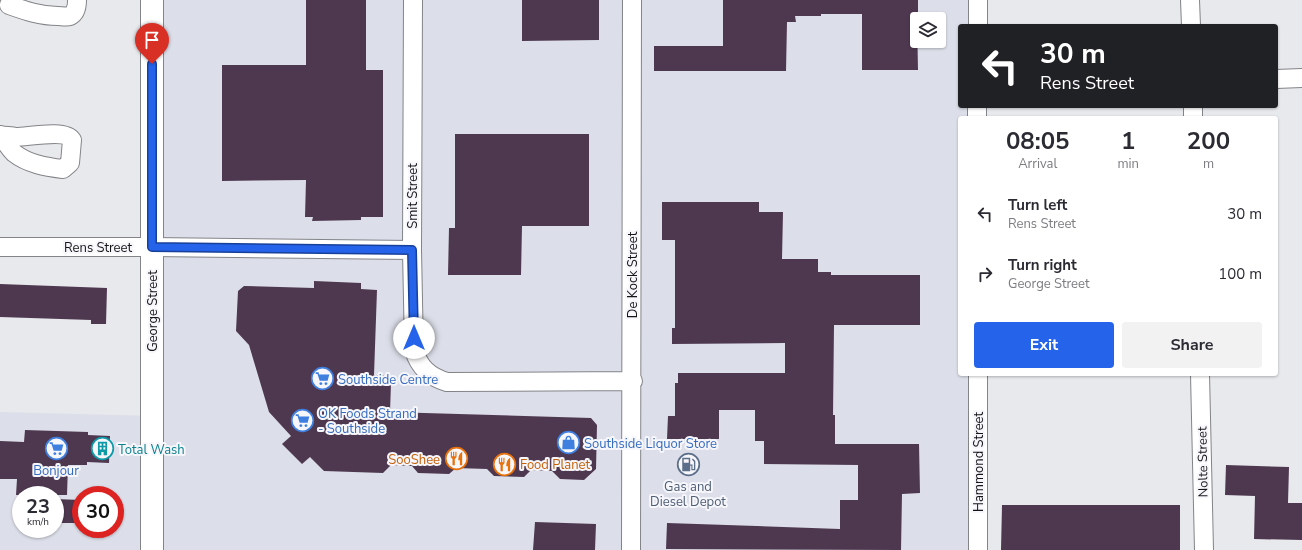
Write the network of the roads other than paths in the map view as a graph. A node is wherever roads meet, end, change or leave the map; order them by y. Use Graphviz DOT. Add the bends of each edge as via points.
graph roads {
  1 [pos="77,0"];
  2 [pos="152,0"];
  3 [pos="413,0"];
  4 [pos="632,0"];
  5 [pos="978,0"];
  6 [pos="1190,0"];
  7 [pos="8,6"];
  8 [pos="978,24"];
  9 [pos="1191,24"];
  10 [pos="1302,78"];
  11 [pos="1278,79"];
  12 [pos="0,135"];
  13 [pos="0,247"];
  14 [pos="152,247"];
  15 [pos="412,250"];
  16 [pos="978,376"];
  17 [pos="1200,376"];
  18 [pos="633,381"];
  19 [pos="152,550"];
  20 [pos="631,550"];
  21 [pos="978,550"];
  22 [pos="1204,550"];
  1 -- 7 [label="street" via="77,7 71,16 34,15"];
  2 -- 14 [label="street, George Street"];
  3 -- 15 [label="street, Smit Street"];
  4 -- 18 [label="street, De Kock Street"];
  5 -- 8 [label="street"];
  6 -- 9 [label="street"];
  10 -- 11 [label="street"];
  12 -- 12 [label="street" via="70,137 70,163 63,169 39,165 13,152"];
  13 -- 14 [label="street, Rens Street"];
  14 -- 15 [label="street, Rens Street"];
  14 -- 19 [label="street, George Street"];
  15 -- 18 [label="street, Smit Street" via="414,350 428,374 437,379 457,383"];
  16 -- 21 [label="street, Hammond Street"];
  17 -- 22 [label="street, Nolte Street"];
  18 -- 20 [label="street, De Kock Street"];
}
